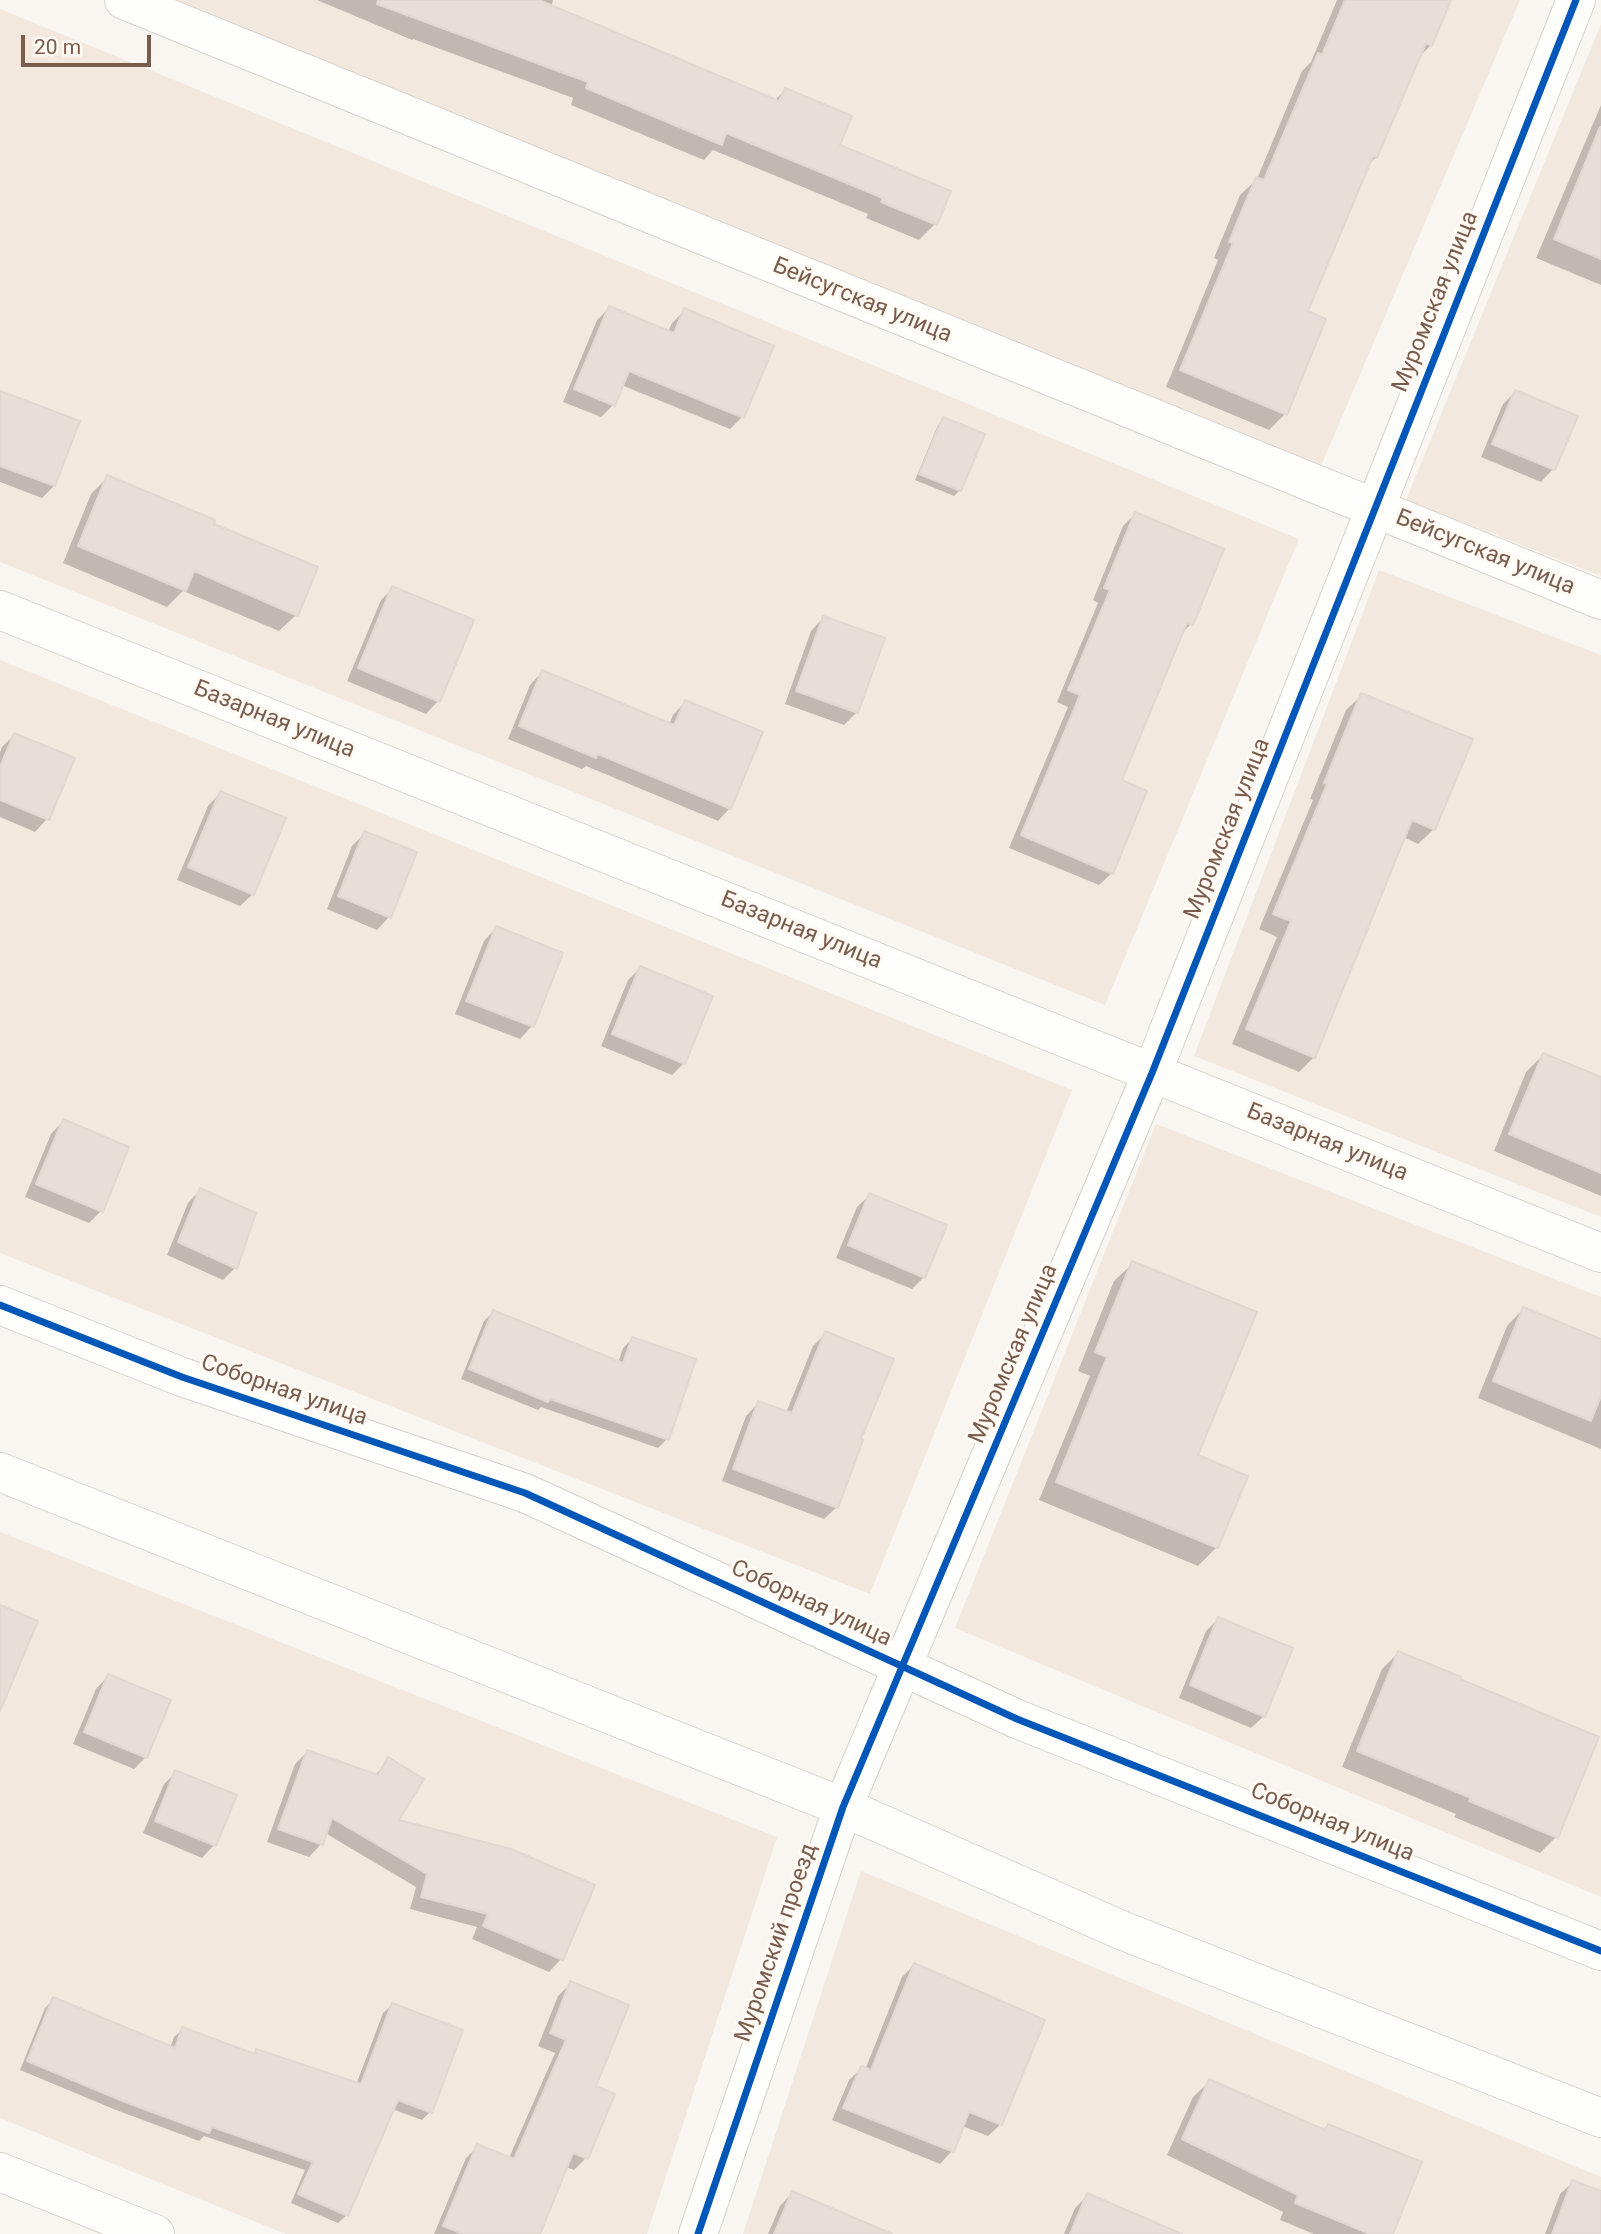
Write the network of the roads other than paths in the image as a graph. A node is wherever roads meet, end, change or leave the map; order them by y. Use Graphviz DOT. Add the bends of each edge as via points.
graph roads {
  1 [pos="124,0"];
  2 [pos="1576,0"];
  3 [pos="1374,509"];
  4 [pos="1601,600"];
  5 [pos="0,610"];
  6 [pos="1152,1073"];
  7 [pos="1601,1254"];
  8 [pos="0,1305"];
  9 [pos="0,1472"];
  10 [pos="903,1668"];
  11 [pos="843,1807"];
  12 [pos="1601,1951"];
  13 [pos="1601,2118"];
  14 [pos="0,2172"];
  15 [pos="155,2234"];
  16 [pos="698,2234"];
  1 -- 3 [label="street, Бейсугская улица"];
  2 -- 3 [label="street, Муромская улица"];
  3 -- 4 [label="street, Бейсугская улица"];
  3 -- 6 [label="street, Муромская улица"];
  5 -- 6 [label="street, Базарная улица"];
  6 -- 7 [label="street, Базарная улица"];
  6 -- 10 [label="street, Муромская улица"];
  8 -- 10 [label="street, Соборная улица" via="182,1377 525,1493"];
  9 -- 11 [label="street"];
  10 -- 11 [label="street, Муромский проезд"];
  10 -- 12 [label="street, Соборная улица" via="1029,1724"];
  11 -- 13 [label="street" via="1121,1930"];
  11 -- 16 [label="street, Муромский проезд"];
  14 -- 15 [label="street"];
}
